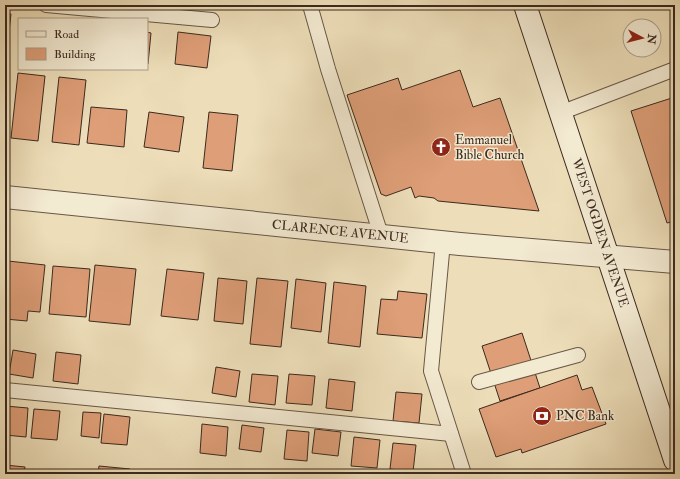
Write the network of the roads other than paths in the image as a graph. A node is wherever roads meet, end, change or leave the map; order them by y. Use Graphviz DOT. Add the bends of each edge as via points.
graph roads {
  1 [pos="46,5"];
  2 [pos="310,5"];
  3 [pos="525,5"];
  4 [pos="212,20"];
  5 [pos="675,69"];
  6 [pos="560,113"];
  7 [pos="5,197"];
  8 [pos="381,236"];
  9 [pos="443,242"];
  10 [pos="608,257"];
  11 [pos="675,262"];
  12 [pos="578,355"];
  13 [pos="479,382"];
  14 [pos="5,390"];
  15 [pos="451,434"];
  16 [pos="675,460"];
  17 [pos="464,474"];
  1 -- 4 [label="lane"];
  2 -- 8 [label="lane"];
  3 -- 6 [label="street, WEST OGDEN AVENUE"];
  5 -- 6 [label="lane"];
  6 -- 10 [label="street, WEST OGDEN AVENUE"];
  7 -- 8 [label="street, CLARENCE AVENUE"];
  8 -- 9 [label="street, CLARENCE AVENUE"];
  9 -- 10 [label="street, CLARENCE AVENUE"];
  9 -- 15 [label="lane" via="431,371"];
  10 -- 11 [label="street, CLARENCE AVENUE"];
  10 -- 16 [label="street, WEST OGDEN AVENUE"];
  12 -- 13 [label="lane"];
  14 -- 15 [label="lane"];
  15 -- 17 [label="lane"];
}
